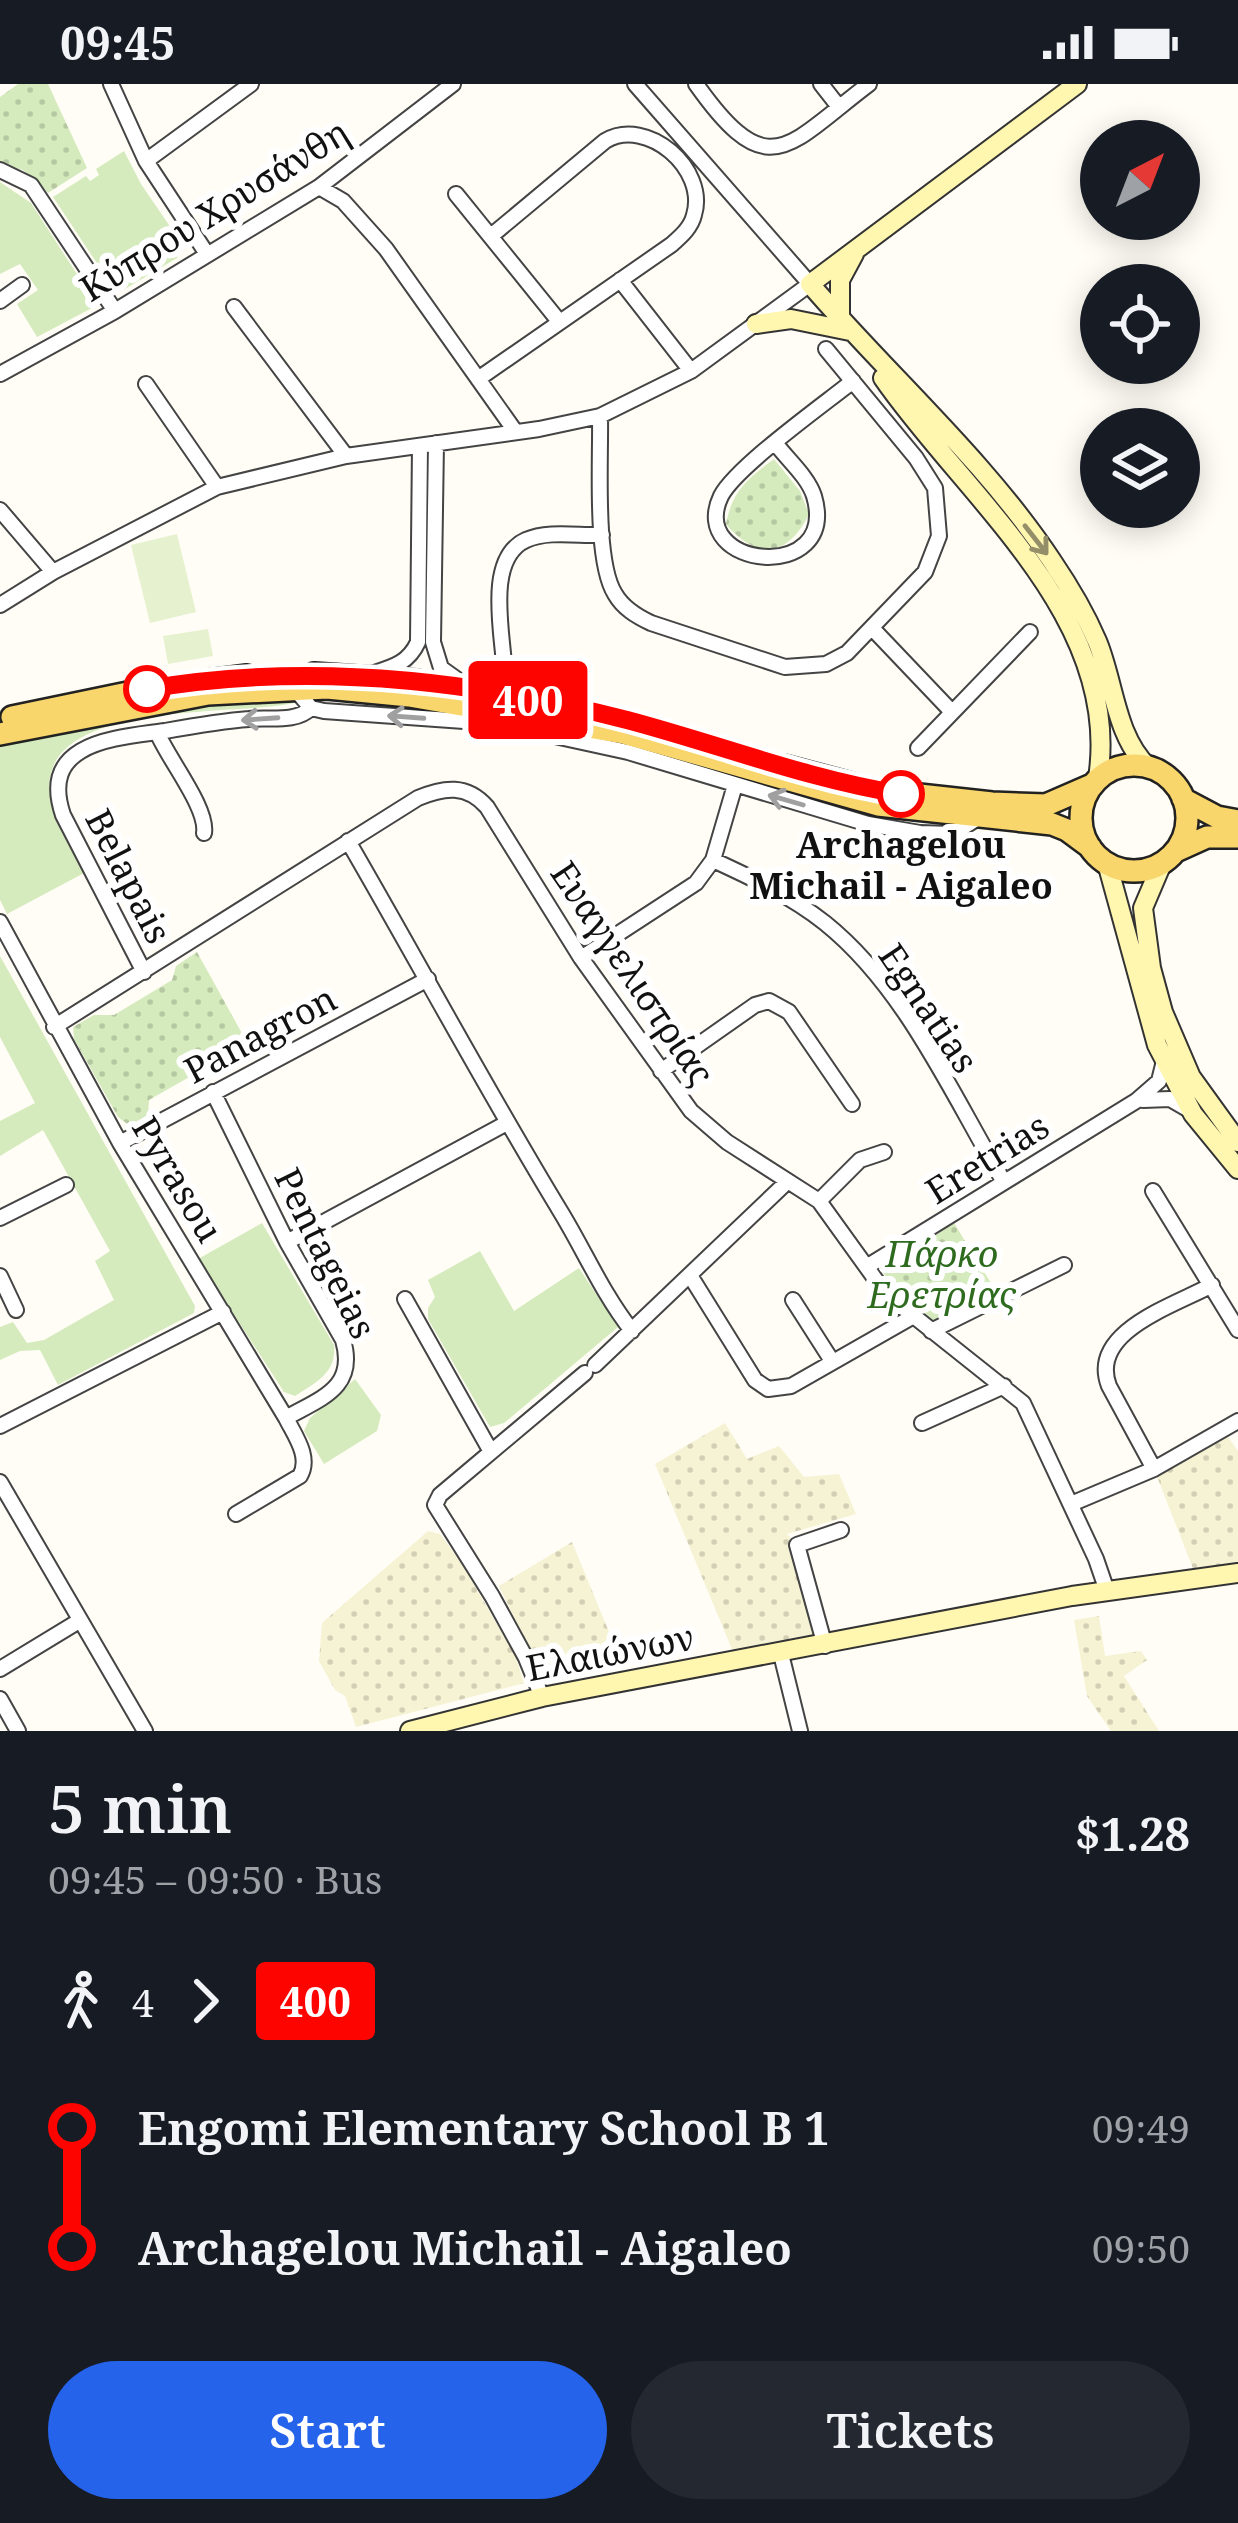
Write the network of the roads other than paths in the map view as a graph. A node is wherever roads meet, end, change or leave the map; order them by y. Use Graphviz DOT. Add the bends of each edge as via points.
graph roads {
  1 [pos="111,84"];
  2 [pos="251,84"];
  3 [pos="452,84"];
  4 [pos="635,84"];
  5 [pos="696,84"];
  6 [pos="821,84"];
  7 [pos="869,84"];
  8 [pos="1077,84"];
  9 [pos="231,90"];
  10 [pos="839,106"];
  11 [pos="146,161"];
  12 [pos="0,170"];
  13 [pos="319,187"];
  14 [pos="456,194"];
  15 [pos="491,236"];
  16 [pos="856,249"];
  17 [pos="207,254"];
  18 [pos="620,280"];
  19 [pos="810,284"];
  20 [pos="22,285"];
  21 [pos="0,301"];
  22 [pos="234,307"];
  23 [pos="115,311"];
  24 [pos="558,320"];
  25 [pos="756,324"];
  26 [pos="845,324"];
  27 [pos="826,349"];
  28 [pos="871,354"];
  29 [pos="2,368"];
  30 [pos="691,371"];
  31 [pos="478,379"];
  32 [pos="853,381"];
  33 [pos="146,384"];
  34 [pos="600,416"];
  35 [pos="515,431"];
  36 [pos="428,444"];
  37 [pos="776,444"];
  38 [pos="382,451"];
  39 [pos="346,456"];
  40 [pos="420,478"];
  41 [pos="217,487"];
  42 [pos="0,510"];
  43 [pos="602,535"];
  44 [pos="53,572"];
  45 [pos="0,604"];
  46 [pos="872,628"];
  47 [pos="1030,632"];
  48 [pos="504,665"];
  49 [pos="365,676"];
  50 [pos="294,688"];
  51 [pos="478,691"];
  52 [pos="311,708"];
  53 [pos="952,712"];
  54 [pos="0,719"];
  55 [pos="157,732"];
  56 [pos="0,734"];
  57 [pos="918,748"];
  58 [pos="1148,767"];
  59 [pos="1095,782"];
  60 [pos="735,785"];
  61 [pos="1183,799"];
  62 [pos="978,818"];
  63 [pos="1238,821"];
  64 [pos="204,833"];
  65 [pos="1238,837"];
  66 [pos="348,841"];
  67 [pos="1098,855"];
  68 [pos="1169,856"];
  69 [pos="712,860"];
  70 [pos="0,922"];
  71 [pos="580,958"];
  72 [pos="144,972"];
  73 [pos="428,979"];
  74 [pos="54,1027"];
  75 [pos="1164,1061"];
  76 [pos="661,1071"];
  77 [pos="213,1092"];
  78 [pos="1136,1101"];
  79 [pos="852,1104"];
  80 [pos="1193,1114"];
  81 [pos="507,1124"];
  82 [pos="1238,1142"];
  83 [pos="120,1143"];
  84 [pos="884,1152"];
  85 [pos="1238,1169"];
  86 [pos="788,1181"];
  87 [pos="1004,1182"];
  88 [pos="66,1185"];
  89 [pos="1153,1191"];
  90 [pos="819,1201"];
  91 [pos="0,1218"];
  92 [pos="287,1242"];
  93 [pos="1064,1265"];
  94 [pos="868,1266"];
  95 [pos="0,1276"];
  96 [pos="691,1277"];
  97 [pos="1211,1285"];
  98 [pos="405,1299"];
  99 [pos="793,1300"];
  100 [pos="16,1310"];
  101 [pos="223,1312"];
  102 [pos="912,1317"];
  103 [pos="1238,1330"];
  104 [pos="632,1331"];
  105 [pos="931,1331"];
  106 [pos="832,1361"];
  107 [pos="1004,1386"];
  108 [pos="286,1418"];
  109 [pos="1238,1421"];
  110 [pos="922,1423"];
  111 [pos="0,1426"];
  112 [pos="490,1450"];
  113 [pos="1154,1469"];
  114 [pos="0,1482"];
  115 [pos="1071,1504"];
  116 [pos="236,1514"];
  117 [pos="842,1530"];
  118 [pos="1238,1573"];
  119 [pos="1107,1591"];
  120 [pos="79,1621"];
  121 [pos="825,1646"];
  122 [pos="781,1654"];
  123 [pos="0,1670"];
  124 [pos="542,1697"];
  125 [pos="0,1699"];
  126 [pos="18,1731"];
  127 [pos="145,1731"];
  128 [pos="410,1731"];
  129 [pos="800,1731"];
  1 -- 11 [label="street"];
  2 -- 9 [label="street"];
  3 -- 13 [label="street, Κύπρου Χρυσάνθη"];
  4 -- 19 [label="street"];
  5 -- 10 [label="street" via="759,148 790,143"];
  6 -- 10 [label="street"];
  7 -- 10 [label="street"];
  8 -- 16 [label="main road"];
  9 -- 11 [label="street"];
  11 -- 17 [label="street"];
  12 -- 23 [label="street" via="32,185"];
  13 -- 17 [label="street, Κύπρου Χρυσάνθη"];
  13 -- 31 [label="street" via="343,201 386,249"];
  14 -- 15 [label="street"];
  15 -- 18 [label="street" via="605,141 648,135 692,184 694,215 671,245"];
  15 -- 24 [label="street"];
  16 -- 19 [label="main road"];
  16 -- 26 [label="main road" via="840,280"];
  17 -- 23 [label="street, Κύπρου Χρυσάνθη"];
  18 -- 24 [label="street"];
  18 -- 30 [label="street"];
  19 -- 25 [label="street"];
  19 -- 26 [label="main road"];
  20 -- 21 [label="street"];
  22 -- 39 [label="street"];
  23 -- 29 [label="street, Κύπρου Χρυσάνθη"];
  24 -- 31 [label="street"];
  25 -- 26 [label="main road"];
  25 -- 30 [label="street"];
  26 -- 28 [label="main road"];
  27 -- 32 [label="street"];
  28 -- 58 [label="main road, one-way" via="1052,561 1097,641 1130,744"];
  28 -- 59 [label="main road" via="1065,619 1100,718"];
  30 -- 34 [label="street"];
  31 -- 35 [label="street"];
  32 -- 37 [label="street"];
  32 -- 46 [label="street" via="916,458 940,511 926,572"];
  33 -- 41 [label="street"];
  34 -- 35 [label="street"];
  34 -- 43 [label="street"];
  35 -- 36 [label="street"];
  36 -- 38 [label="street"];
  36 -- 40 [label="street"];
  36 -- 51 [label="street" via="434,652 452,679"];
  37 -- 37 [label="street" via="809,487 816,515 801,548 770,558 732,546 717,508 733,480"];
  38 -- 39 [label="street"];
  38 -- 40 [label="street"];
  39 -- 41 [label="street"];
  40 -- 49 [label="street" via="418,642 397,666"];
  41 -- 44 [label="street"];
  42 -- 44 [label="street"];
  43 -- 46 [label="street" via="617,598 651,623 785,668 826,664"];
  43 -- 48 [label="street" via="543,536 514,549 501,580"];
  44 -- 45 [label="street"];
  46 -- 53 [label="street"];
  47 -- 53 [label="street"];
  49 -- 51 [label="main road"];
  49 -- 54 [label="main road" via="211,678"];
  50 -- 52 [label="street"];
  50 -- 56 [label="main road" via="208,694"];
  50 -- 62 [label="main road" via="535,716 848,799"];
  51 -- 59 [label="main road" via="623,719 874,790 1038,805"];
  52 -- 55 [label="street, Belapais, one-way" via="296,717"];
  60 -- 52 [label="street, Belapais, one-way" via="541,733"];
  53 -- 57 [label="street"];
  55 -- 64 [label="street" via="202,811"];
  55 -- 72 [label="street, Belapais" via="88,746 68,765 58,792"];
  58 -- 59 [label="main road" via="1113,769"];
  58 -- 61 [label="main road"];
  59 -- 67 [label="main road" via="1081,823"];
  62 -- 60 [label="street, Belapais, one-way" via="952,834 920,833"];
  60 -- 69 [label="street"];
  61 -- 63 [label="main road"];
  61 -- 68 [label="main road" via="1185,832"];
  62 -- 67 [label="main road" via="1060,826"];
  65 -- 68 [label="main road" via="1207,837"];
  66 -- 71 [label="street, Ευαγγελιστρίας" via="433,792 469,791 487,807"];
  66 -- 72 [label="street, Ευαγγελιστρίας"];
  66 -- 73 [label="street"];
  67 -- 68 [label="main road" via="1135,870"];
  67 -- 75 [label="main road"];
  68 -- 82 [label="main road" via="1145,894 1151,968 1191,1077"];
  69 -- 71 [label="street" via="675,899"];
  69 -- 87 [label="street, Egnatias" via="773,888 845,940 907,1017"];
  70 -- 74 [label="street, Pyrasou"];
  71 -- 76 [label="street, Ευαγγελιστρίας"];
  72 -- 74 [label="street, Ευαγγελιστρίας"];
  73 -- 77 [label="street, Panagron"];
  73 -- 81 [label="street"];
  74 -- 83 [label="street, Pyrasou"];
  75 -- 78 [label="street, Eretrias" via="1159,1081"];
  75 -- 80 [label="main road"];
  76 -- 79 [label="street" via="755,1005 777,1002"];
  76 -- 86 [label="street, Ευαγγελιστρίας" via="715,1132"];
  77 -- 83 [label="street, Panagron"];
  77 -- 92 [label="street, Pentageias"];
  78 -- 80 [label="street" via="1170,1099"];
  78 -- 87 [label="street, Eretrias"];
  80 -- 85 [label="main road"];
  81 -- 92 [label="street"];
  81 -- 104 [label="street" via="605,1298"];
  83 -- 101 [label="street, Pyrasou"];
  84 -- 90 [label="street" via="860,1160"];
  86 -- 90 [label="street, Ευαγγελιστρίας"];
  86 -- 96 [label="street"];
  87 -- 94 [label="street, Eretrias"];
  88 -- 91 [label="street"];
  89 -- 97 [label="street"];
  90 -- 94 [label="street, Ευαγγελιστρίας"];
  92 -- 108 [label="street, Pentageias" via="348,1357 340,1383"];
  93 -- 105 [label="street"];
  94 -- 102 [label="street, Ευαγγελιστρίας"];
  95 -- 100 [label="street"];
  96 -- 104 [label="street"];
  96 -- 106 [label="street" via="761,1386 784,1389"];
  97 -- 103 [label="street"];
  97 -- 113 [label="street" via="1123,1333 1107,1351 1109,1386"];
  98 -- 112 [label="street"];
  99 -- 106 [label="street"];
  101 -- 108 [label="street, Pyrasou"];
  101 -- 111 [label="street"];
  102 -- 105 [label="street, Ευαγγελιστρίας"];
  102 -- 106 [label="street"];
  104 -- 112 [label="street"];
  105 -- 107 [label="street, Ευαγγελιστρίας"];
  107 -- 110 [label="street"];
  107 -- 115 [label="street, Ευαγγελιστρίας" via="1030,1412"];
  108 -- 116 [label="street, Pyrasou" via="305,1466 300,1476"];
  109 -- 113 [label="street"];
  112 -- 124 [label="street" via="435,1505"];
  113 -- 115 [label="street"];
  114 -- 120 [label="street"];
  115 -- 119 [label="street, Ευαγγελιστρίας"];
  117 -- 121 [label="street" via="797,1545"];
  118 -- 119 [label="main road, Ελαιώνων"];
  119 -- 121 [label="main road, Ελαιώνων"];
  120 -- 123 [label="street"];
  120 -- 127 [label="street"];
  121 -- 122 [label="main road, Ελαιώνων"];
  122 -- 124 [label="main road, Ελαιώνων"];
  122 -- 129 [label="street"];
  124 -- 128 [label="main road, Ελαιώνων"];
  125 -- 126 [label="street"];
}
